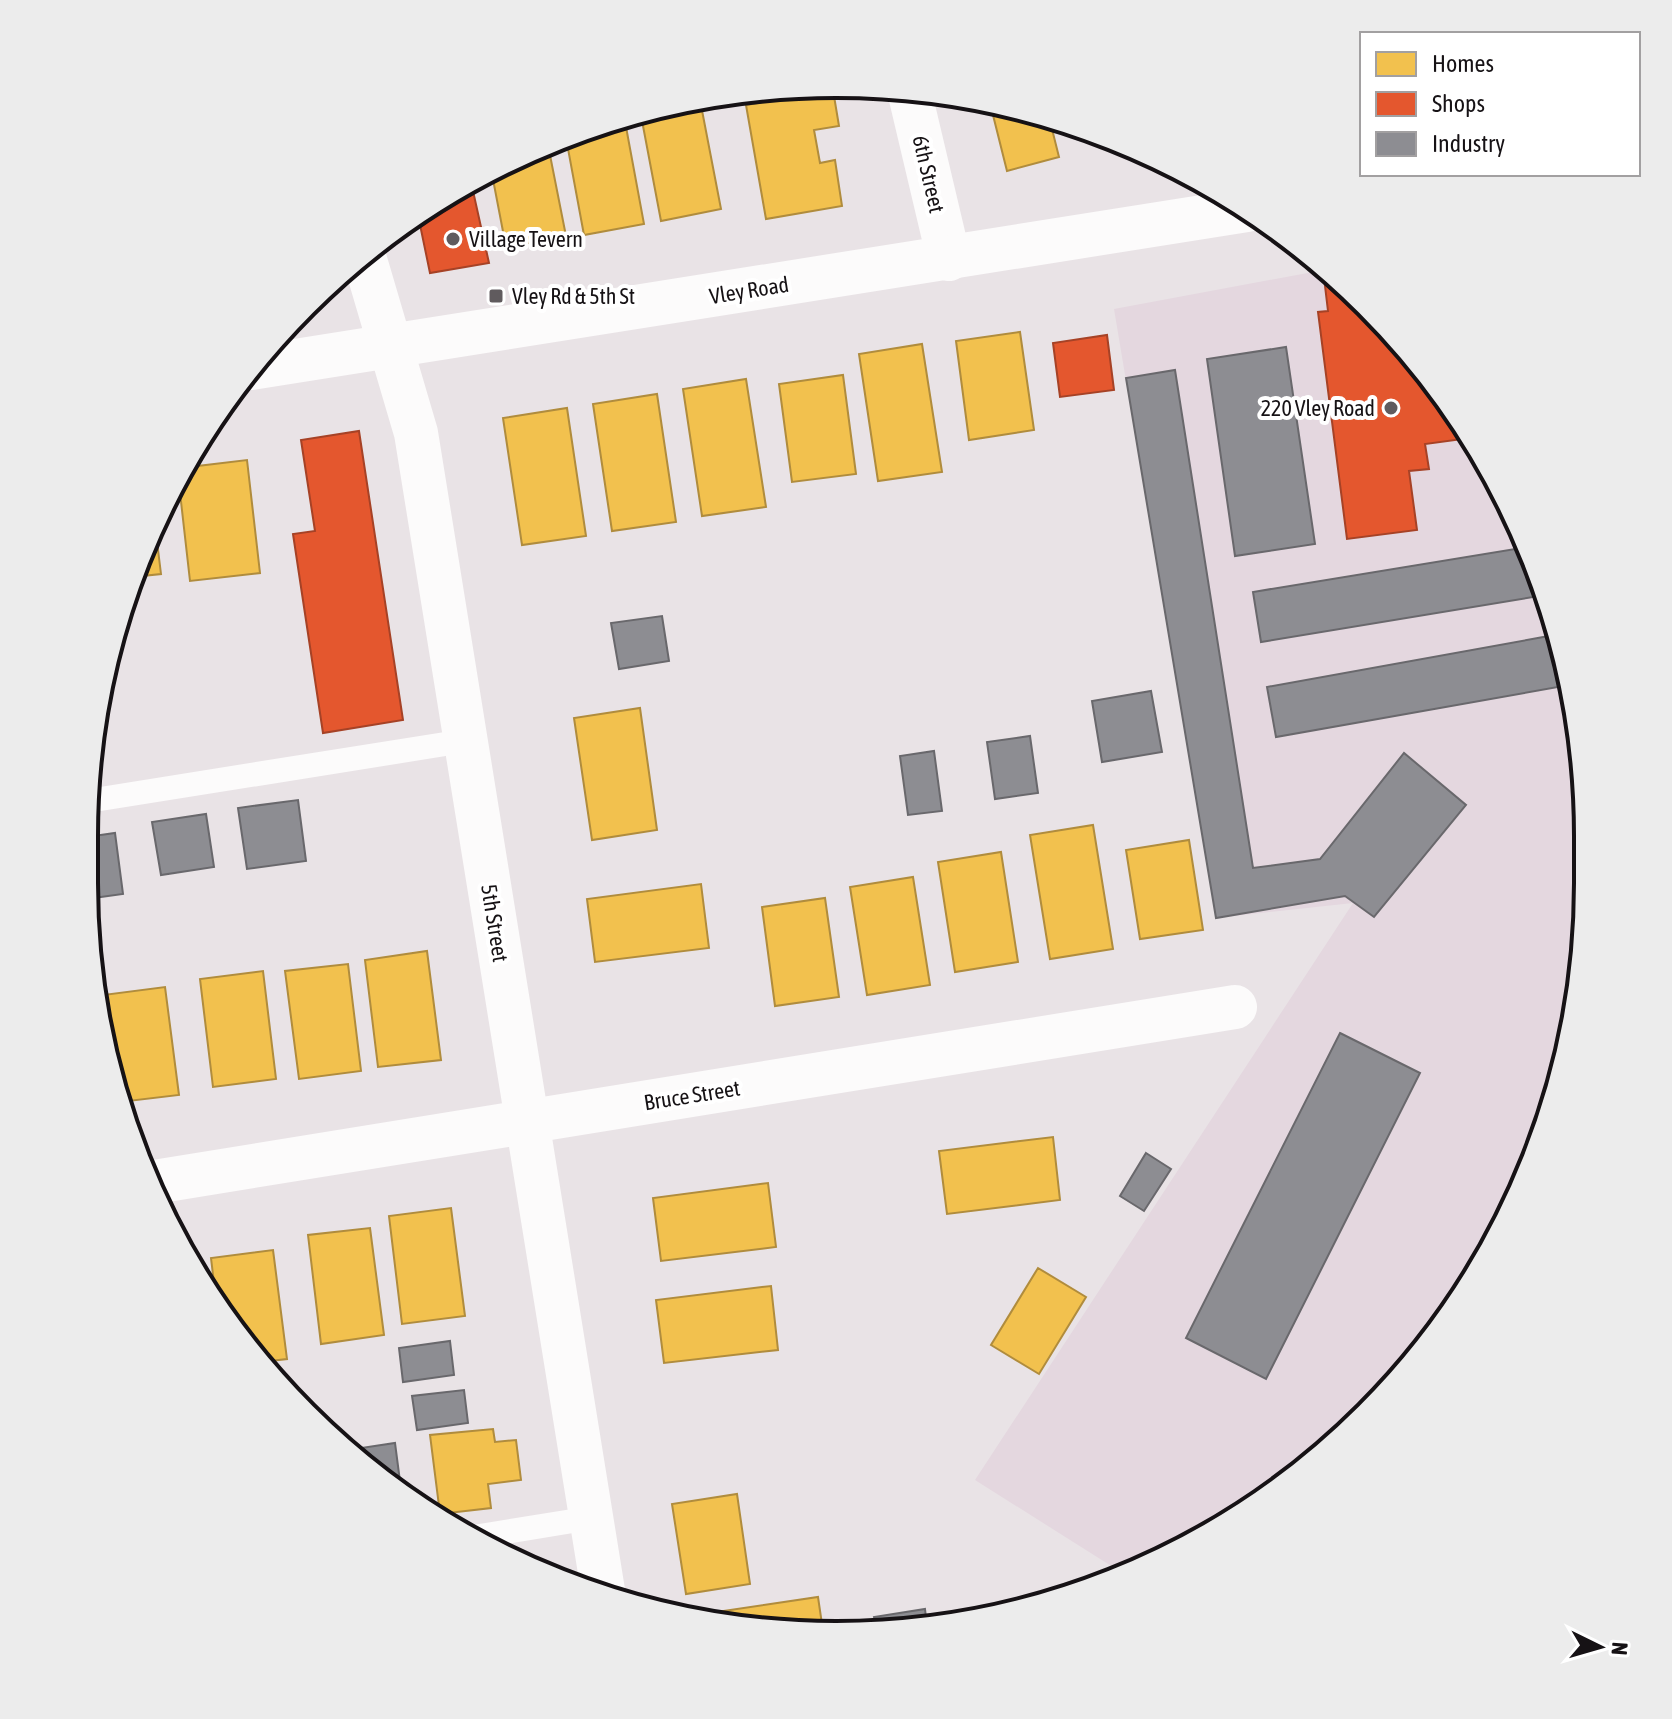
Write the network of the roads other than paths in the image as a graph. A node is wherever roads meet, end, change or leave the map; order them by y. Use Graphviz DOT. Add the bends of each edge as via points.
graph roads {
  1 [pos="912,102"];
  2 [pos="1231,213"];
  3 [pos="949,259"];
  4 [pos="367,267"];
  5 [pos="390,345"];
  6 [pos="268,365"];
  7 [pos="464,741"];
  8 [pos="100,799"];
  9 [pos="1235,1007"];
  10 [pos="529,1122"];
  11 [pos="161,1181"];
  12 [pos="591,1518"];
  13 [pos="490,1534"];
  14 [pos="602,1583"];
  1 -- 3 [label="street, 6th Street"];
  2 -- 3 [label="street, Vley Road"];
  3 -- 5 [label="street, Vley Road"];
  4 -- 5 [label="street, 5th Street"];
  5 -- 6 [label="street, Vley Road"];
  5 -- 7 [label="street, 5th Street" via="416,433"];
  7 -- 8 [label="lane"];
  7 -- 10 [label="street, 5th Street"];
  9 -- 10 [label="street, Bruce Street"];
  10 -- 11 [label="street, Bruce Street"];
  10 -- 12 [label="street, 5th Street"];
  12 -- 13 [label="lane"];
  12 -- 14 [label="street, 5th Street"];
}
